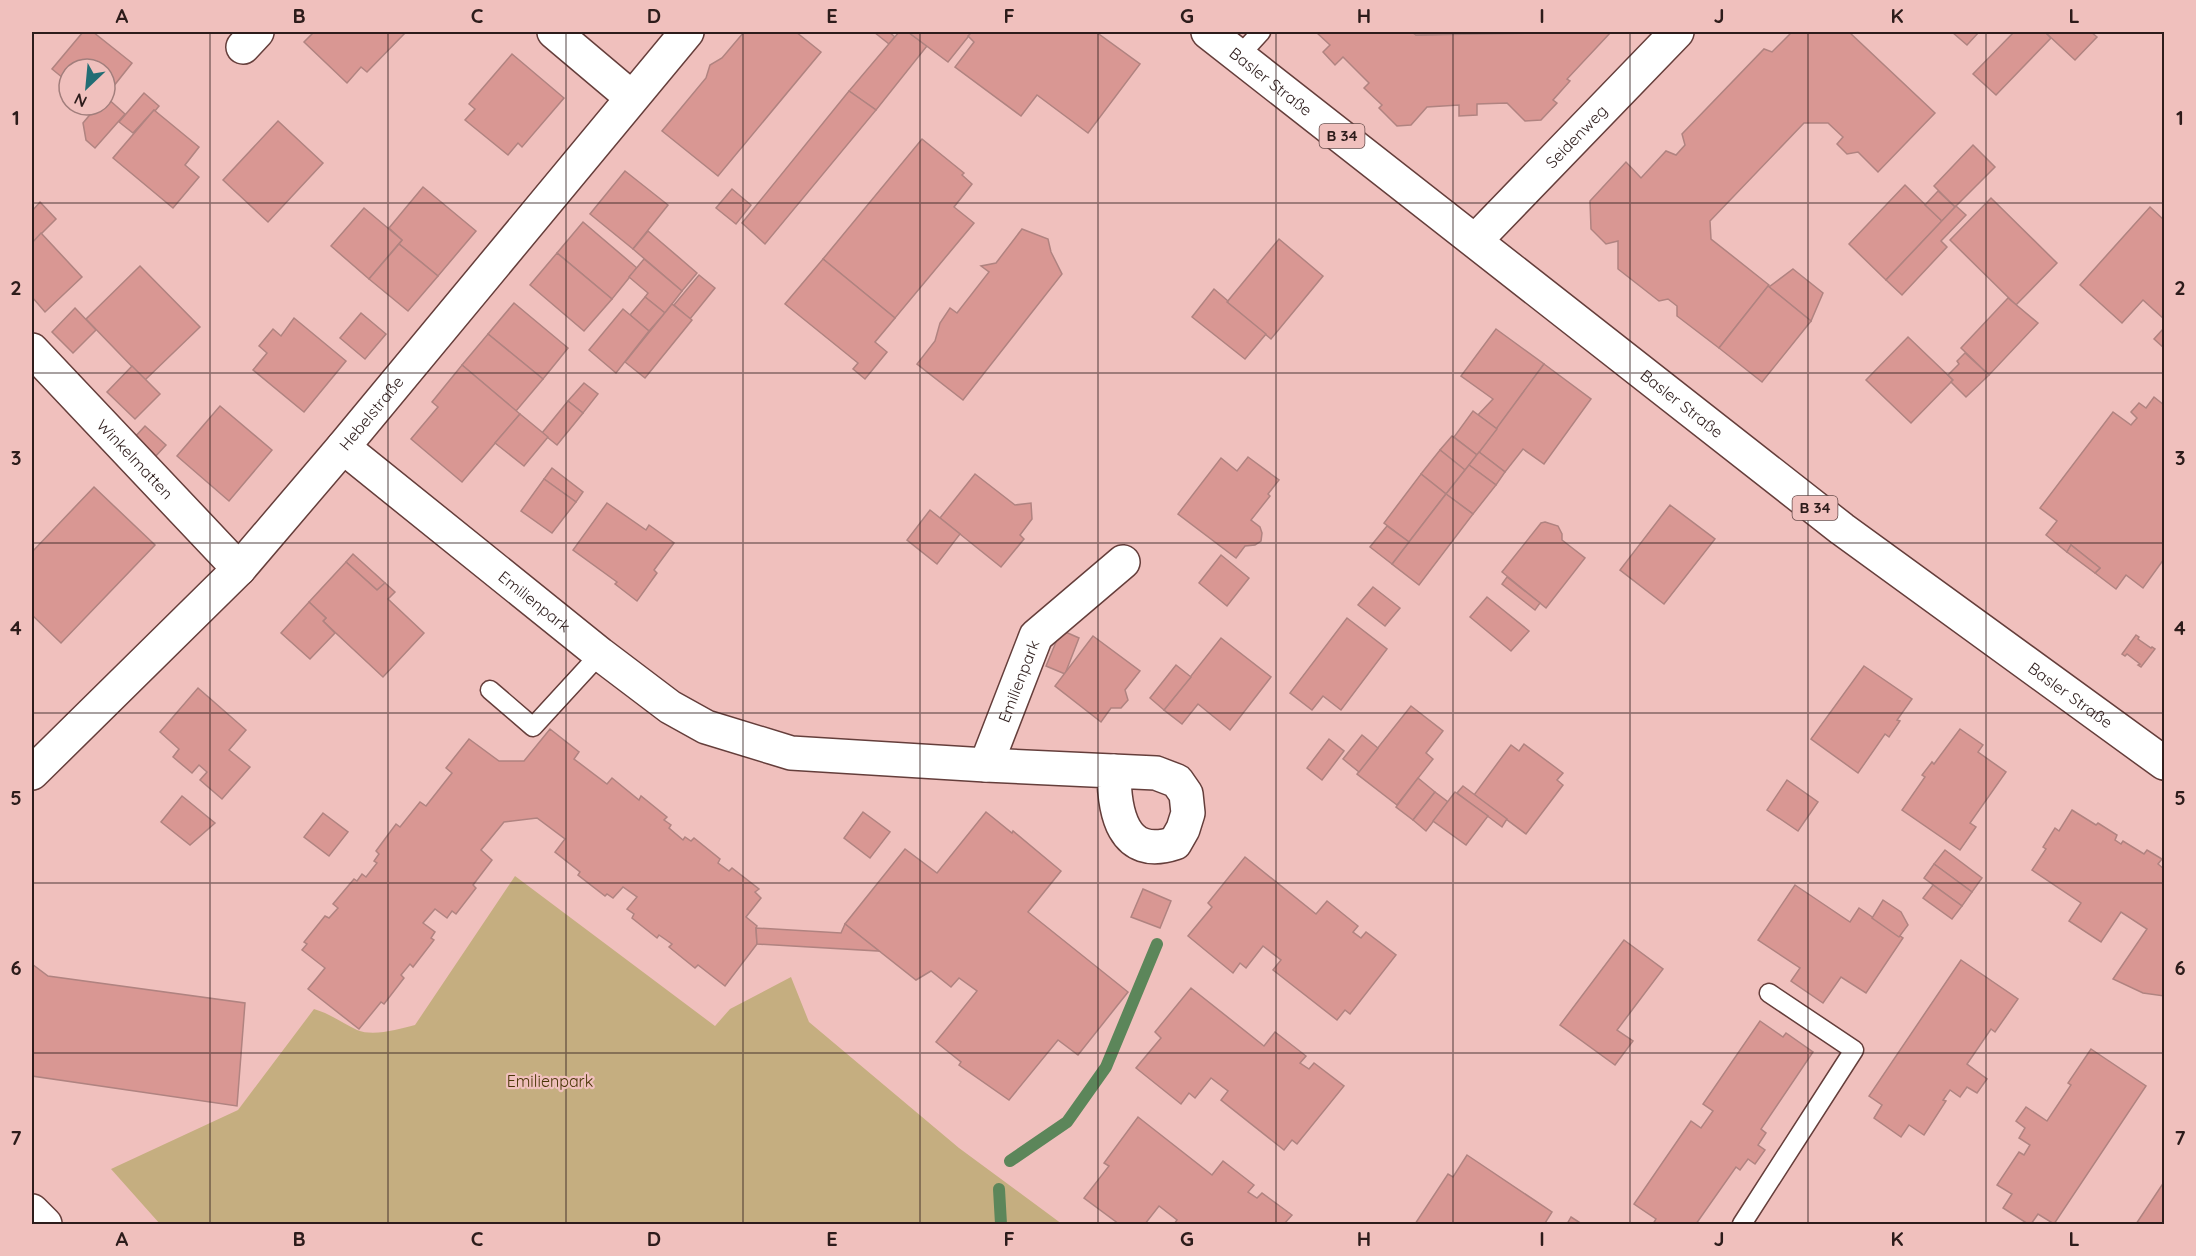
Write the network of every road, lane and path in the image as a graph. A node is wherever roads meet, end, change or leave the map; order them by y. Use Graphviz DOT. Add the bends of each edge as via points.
graph roads {
  1 [pos="554,32"];
  2 [pos="687,32"];
  3 [pos="1208,32"];
  4 [pos="1261,32"];
  5 [pos="1677,32"];
  6 [pos="1239,56"];
  7 [pos="631,97"];
  8 [pos="1476,240"];
  9 [pos="32,350"];
  10 [pos="343,447"];
  11 [pos="1122,562"];
  12 [pos="239,569"];
  13 [pos="600,654"];
  14 [pos="490,690"];
  15 [pos="2164,763"];
  16 [pos="986,765"];
  17 [pos="1114,771"];
  18 [pos="32,773"];
  19 [pos="1769,993"];
  20 [pos="32,1211"];
  21 [pos="45,1224"];
  22 [pos="1742,1224"];
  1 -- 7 [label="street"];
  2 -- 7 [label="street, Hebelstraße"];
  3 -- 6 [label="street, Basler Straße / B 34"];
  4 -- 6 [label="lane"];
  5 -- 8 [label="street, Seidenweg"];
  6 -- 8 [label="street, Basler Straße / B 34"];
  7 -- 10 [label="street, Hebelstraße"];
  8 -- 15 [label="street, Basler Straße / B 34" via="1842,529"];
  9 -- 12 [label="street, Winkelmatten"];
  10 -- 12 [label="street, Hebelstraße"];
  10 -- 13 [label="street, Emilienpark"];
  11 -- 16 [label="street, Emilienpark" via="1036,636"];
  12 -- 18 [label="street, Hebelstraße"];
  13 -- 14 [label="lane" via="533,727"];
  13 -- 16 [label="street, Emilienpark" via="670,707 706,727 743,740 791,753"];
  16 -- 17 [label="street, Emilienpark"];
  19 -- 22 [label="lane" via="1854,1050"];
  20 -- 21 [label="street"];
}
